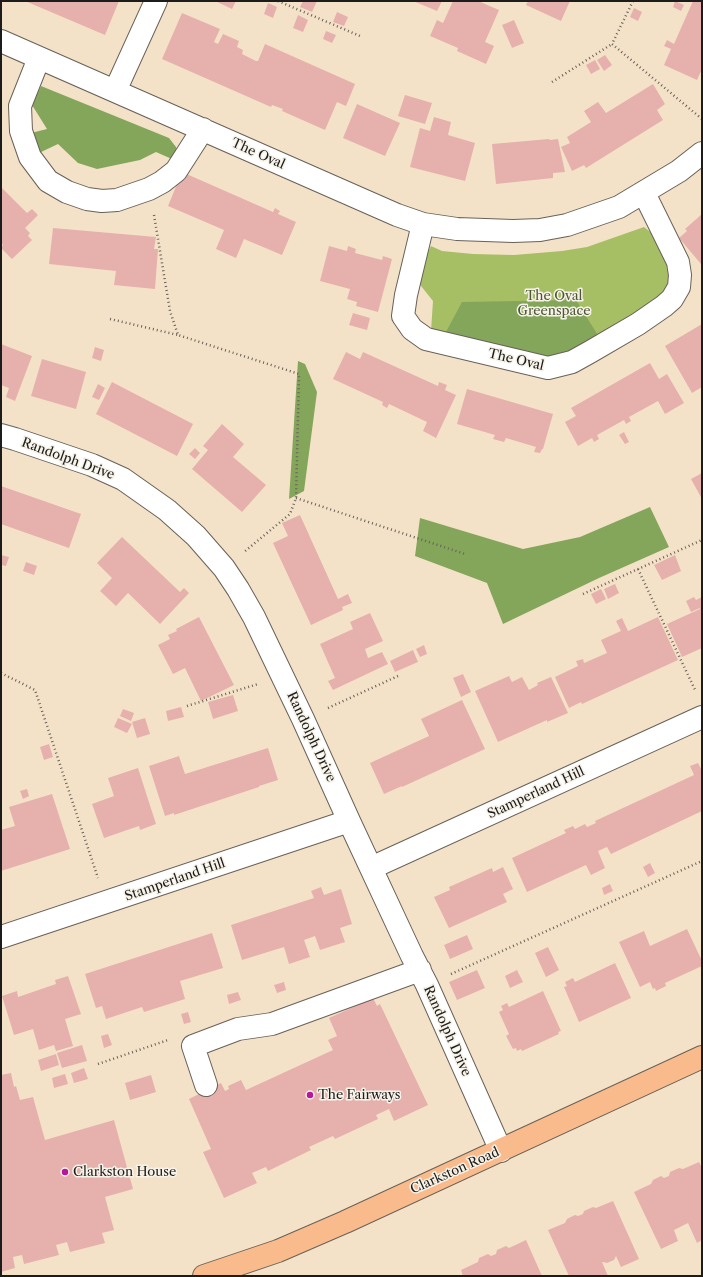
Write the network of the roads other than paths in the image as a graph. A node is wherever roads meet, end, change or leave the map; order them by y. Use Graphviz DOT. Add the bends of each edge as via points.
graph roads {
  1 [pos="156,1"];
  2 [pos="1,41"];
  3 [pos="39,58"];
  4 [pos="115,91"];
  5 [pos="203,129"];
  6 [pos="702,153"];
  7 [pos="644,193"];
  8 [pos="423,224"];
  9 [pos="1,435"];
  10 [pos="700,707"];
  11 [pos="349,821"];
  12 [pos="371,868"];
  13 [pos="1,937"];
  14 [pos="423,978"];
  15 [pos="702,1057"];
  16 [pos="206,1085"];
  17 [pos="500,1151"];
  18 [pos="204,1276"];
  1 -- 4 [label="street"];
  2 -- 3 [label="street, The Oval"];
  3 -- 4 [label="street, The Oval"];
  3 -- 5 [label="street" via="20,106 21,131 30,157 48,181 67,192 102,201 118,200 149,189 176,171"];
  4 -- 5 [label="street, The Oval"];
  5 -- 8 [label="street, The Oval" via="331,187"];
  6 -- 7 [label="street, The Oval"];
  7 -- 8 [label="street, The Oval" via="601,214 567,225 540,230 457,229"];
  7 -- 8 [label="street, The Oval" via="678,262 679,287 672,299 638,324 572,362 548,368 426,339 412,329 403,316"];
  9 -- 11 [label="street, Randolph Drive" via="92,465 123,479 173,515 196,536 224,568 254,618"];
  10 -- 12 [label="street, Stamperland Hill"];
  11 -- 12 [label="street, Randolph Drive"];
  11 -- 13 [label="street, Stamperland Hill"];
  12 -- 14 [label="street, Randolph Drive"];
  14 -- 16 [label="street" via="272,1024 238,1029 194,1046"];
  14 -- 17 [label="street, Randolph Drive"];
  15 -- 17 [label="main road, Clarkston Road"];
  17 -- 18 [label="main road, Clarkston Road" via="285,1248"];
}
